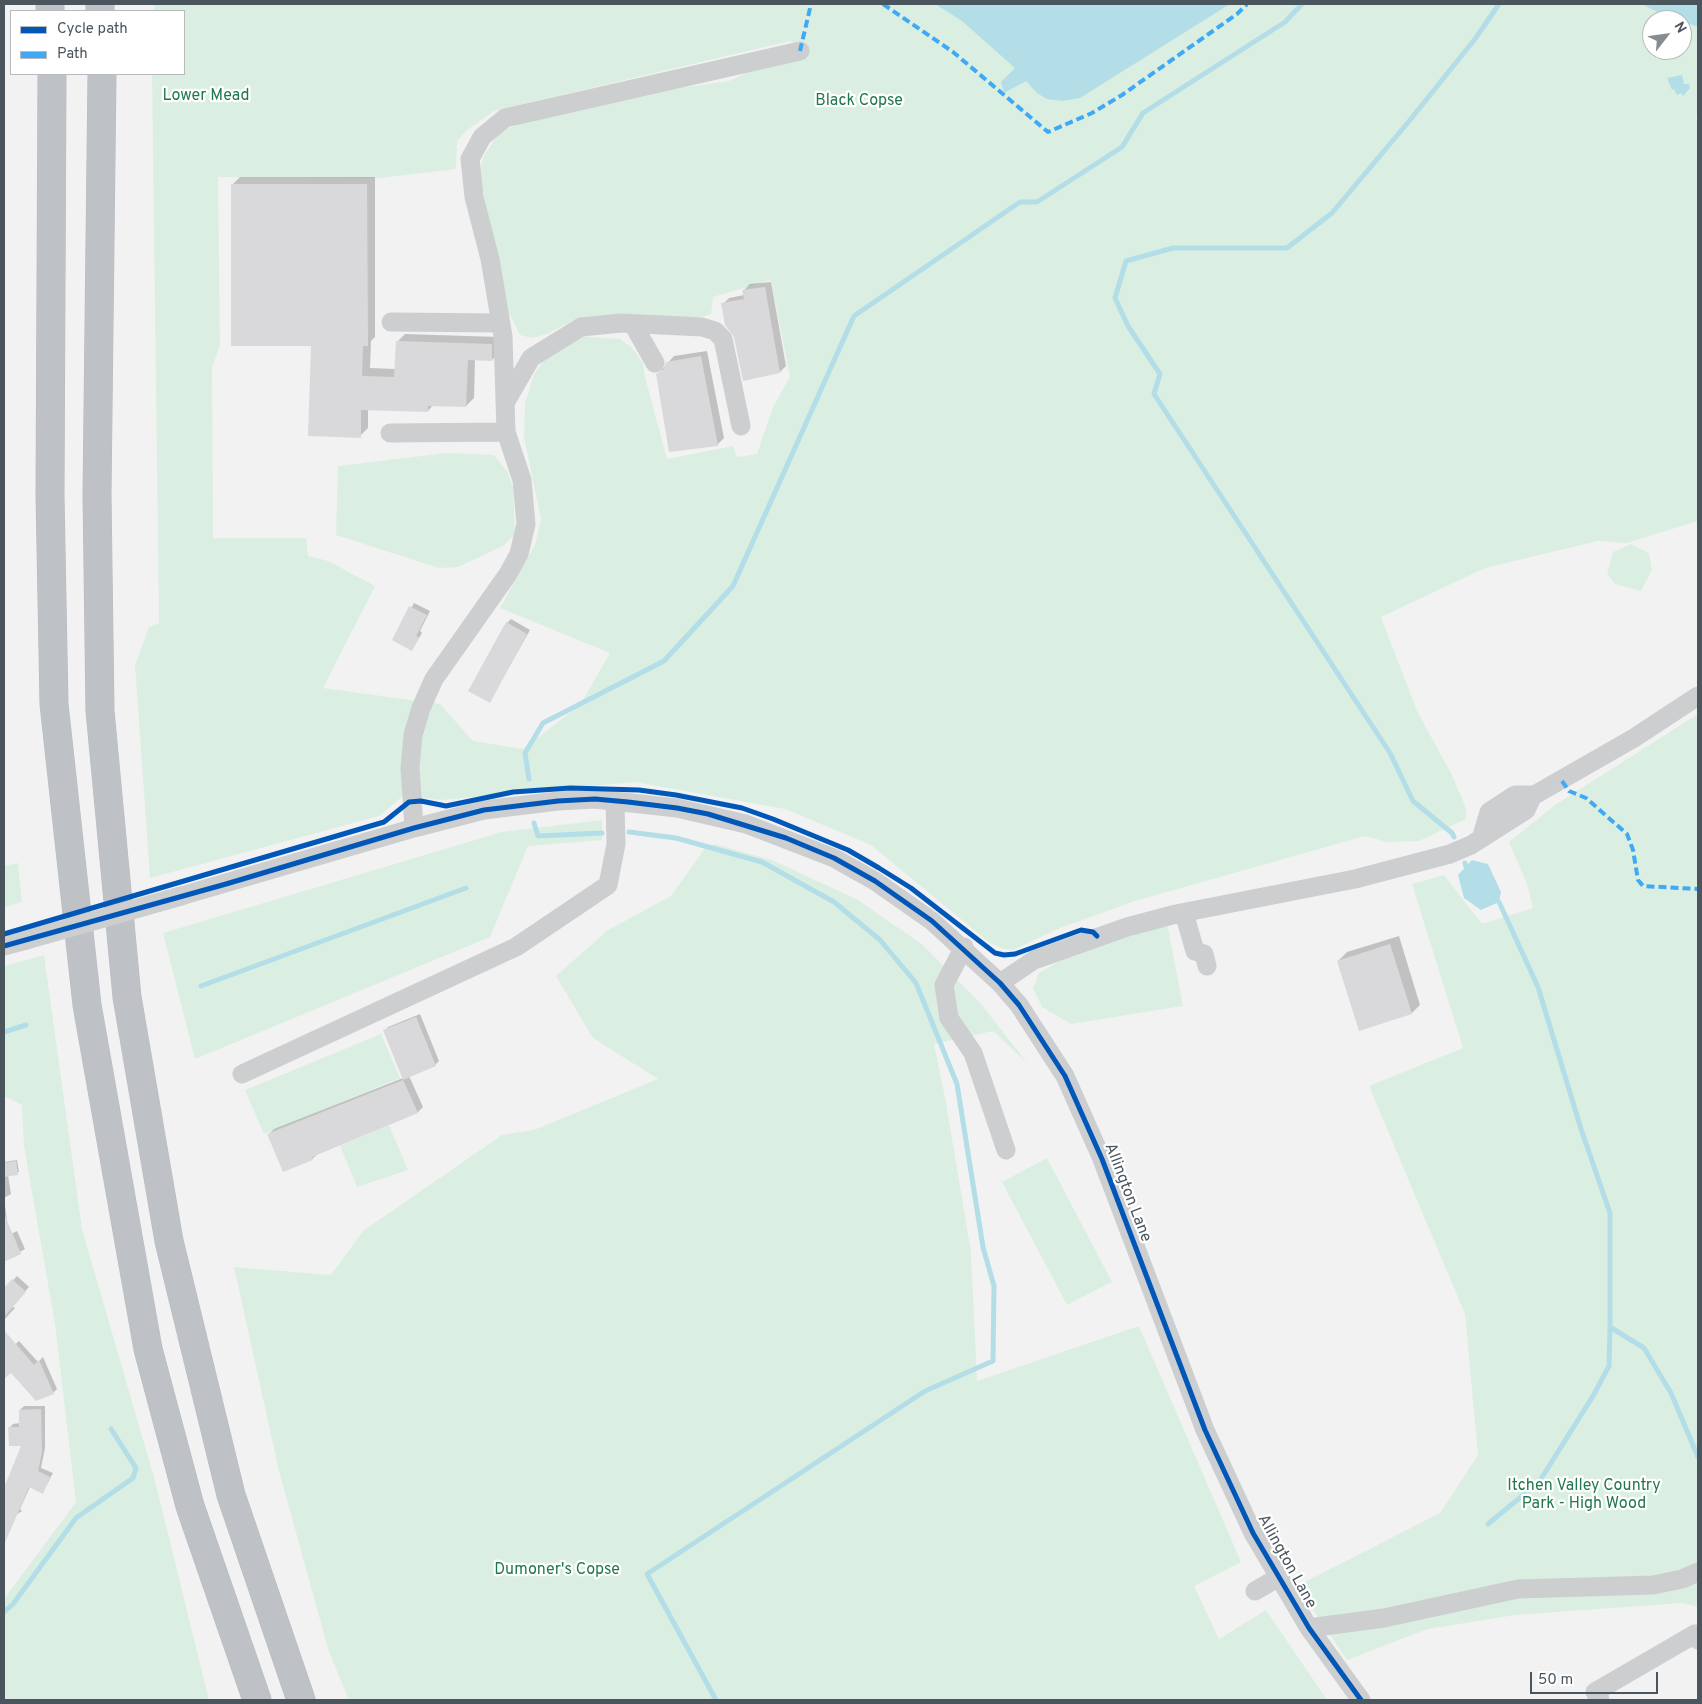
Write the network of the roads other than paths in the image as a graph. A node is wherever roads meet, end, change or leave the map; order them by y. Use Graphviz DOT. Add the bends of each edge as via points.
graph roads {
  1 [pos="800,51"];
  2 [pos="52,75"];
  3 [pos="102,75"];
  4 [pos="391,322"];
  5 [pos="501,323"];
  6 [pos="633,324"];
  7 [pos="655,363"];
  8 [pos="504,404"];
  9 [pos="741,426"];
  10 [pos="506,432"];
  11 [pos="390,433"];
  12 [pos="1698,696"];
  13 [pos="615,801"];
  14 [pos="414,828"];
  15 [pos="1184,912"];
  16 [pos="4,946"];
  17 [pos="964,947"];
  18 [pos="1207,966"];
  19 [pos="1000,983"];
  20 [pos="242,1074"];
  21 [pos="1006,1150"];
  22 [pos="1698,1572"];
  23 [pos="1279,1577"];
  24 [pos="1255,1591"];
  25 [pos="1309,1628"];
  26 [pos="1698,1640"];
  27 [pos="257,1700"];
  28 [pos="301,1700"];
  29 [pos="1361,1700"];
  30 [pos="1600,1700"];
  1 -- 5 [label="street" via="506,118 482,137 470,159 474,197 490,259"];
  2 -- 27 [label="highway" via="50,495 54,704 87,1005 148,1349 190,1506"];
  3 -- 28 [label="highway" via="97,495 100,711 127,997 169,1241 231,1495"];
  4 -- 5 [label="street"];
  5 -- 8 [label="street"];
  6 -- 7 [label="street"];
  6 -- 8 [label="street" via="581,326 531,358"];
  6 -- 9 [label="street" via="702,327 720,334"];
  8 -- 10 [label="street"];
  10 -- 11 [label="street"];
  10 -- 14 [label="street" via="522,480 526,517 524,538 508,574 434,679 421,708 413,735 410,768"];
  12 -- 15 [label="street" via="1630,732 1562,781 1533,795 1515,795 1489,812 1481,839 1450,854 1355,879"];
  13 -- 14 [label="street, Allington Lane" via="558,800 518,804"];
  13 -- 17 [label="street, Allington Lane" via="708,814 786,838 834,858 875,881"];
  13 -- 20 [label="street" via="616,844 608,885 516,947"];
  14 -- 16 [label="street, Allington Lane, bridge"];
  15 -- 18 [label="street" via="1194,951 1204,954"];
  15 -- 19 [label="street" via="1088,939 1034,960"];
  17 -- 19 [label="street, Allington Lane"];
  17 -- 21 [label="street" via="944,985 949,1018 973,1054"];
  19 -- 23 [label="street, Allington Lane" via="1019,1005 1066,1076 1205,1430 1253,1533"];
  22 -- 25 [label="street" via="1654,1585 1518,1589 1384,1618"];
  23 -- 24 [label="street"];
  23 -- 25 [label="street, Allington Lane"];
  25 -- 29 [label="street, Allington Lane"];
  26 -- 30 [label="street" via="1695,1634 1595,1692"];
}
